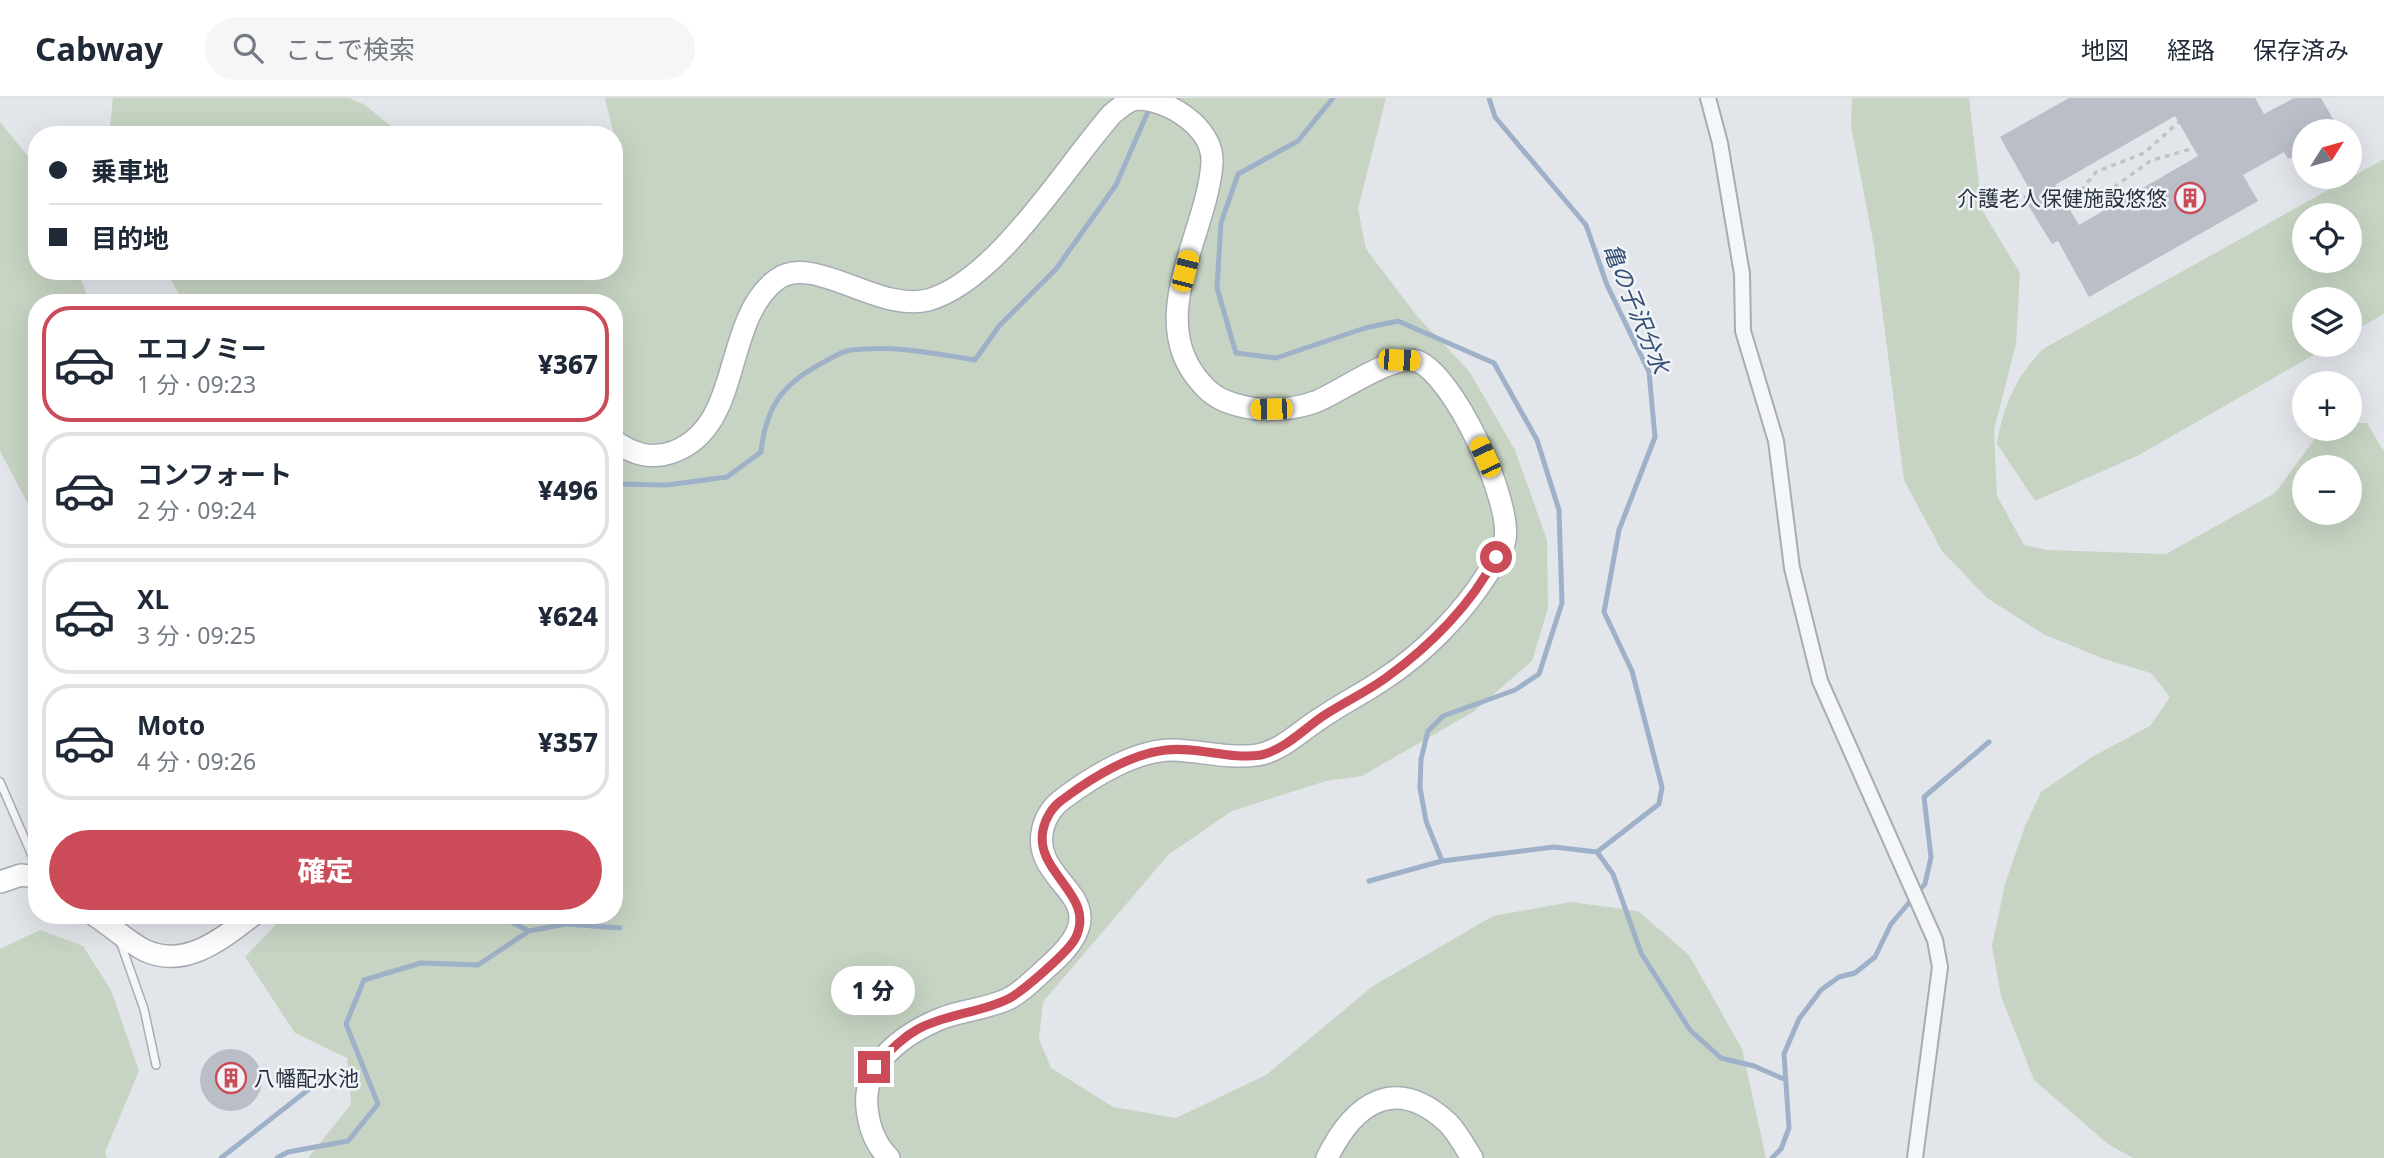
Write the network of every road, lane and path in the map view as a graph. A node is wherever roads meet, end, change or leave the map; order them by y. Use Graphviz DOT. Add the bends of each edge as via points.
graph roads {
  1 [pos="1708,98"];
  2 [pos="2179,122"];
  3 [pos="2194,148"];
  4 [pos="2144,153"];
  5 [pos="2150,161"];
  6 [pos="2076,197"];
  7 [pos="2066,203"];
  8 [pos="623,448"];
  9 [pos="0,782"];
  10 [pos="28,846"];
  11 [pos="28,875"];
  12 [pos="0,882"];
  13 [pos="108,924"];
  14 [pos="241,924"];
  15 [pos="117,930"];
  16 [pos="156,1065"];
  17 [pos="889,1158"];
  18 [pos="1327,1158"];
  19 [pos="1472,1158"];
  20 [pos="1915,1158"];
  1 -- 20 [label="street" via="1742,274 1743,331 1776,441 1792,568 1820,681 1935,940 1940,967"];
  2 -- 4 [label="path"];
  3 -- 5 [label="path"];
  4 -- 5 [label="path"];
  4 -- 6 [label="path" via="2096,172"];
  5 -- 6 [label="path" via="2111,192"];
  6 -- 7 [label="path"];
  8 -- 17 [label="street" via="635,455 662,456 689,446 709,424 754,309 777,280 807,272 856,290 909,302 928,300 1014,238 1112,114 1133,99 1161,99 1182,111 1201,132 1213,158 1178,297 1176,330 1182,359 1197,379 1224,401 1255,410 1286,409 1315,402 1399,360 1417,361 1452,397 1496,480 1505,541 1488,573 1428,644 1385,679 1349,698 1276,750 1245,756 1166,750 1128,762 1059,802 1045,821 1040,843 1045,859 1081,915 1074,940 1009,999 946,1016 918,1029 874,1067 866,1091 869,1121 878,1146"];
  9 -- 10 [label="lane"];
  11 -- 12 [label="street"];
  13 -- 15 [label="street"];
  14 -- 15 [label="street" via="199,951 177,956 142,949"];
  15 -- 16 [label="lane" via="144,1009"];
  18 -- 19 [label="street" via="1342,1130 1360,1110 1382,1098 1404,1098 1429,1110 1449,1124"];
}
